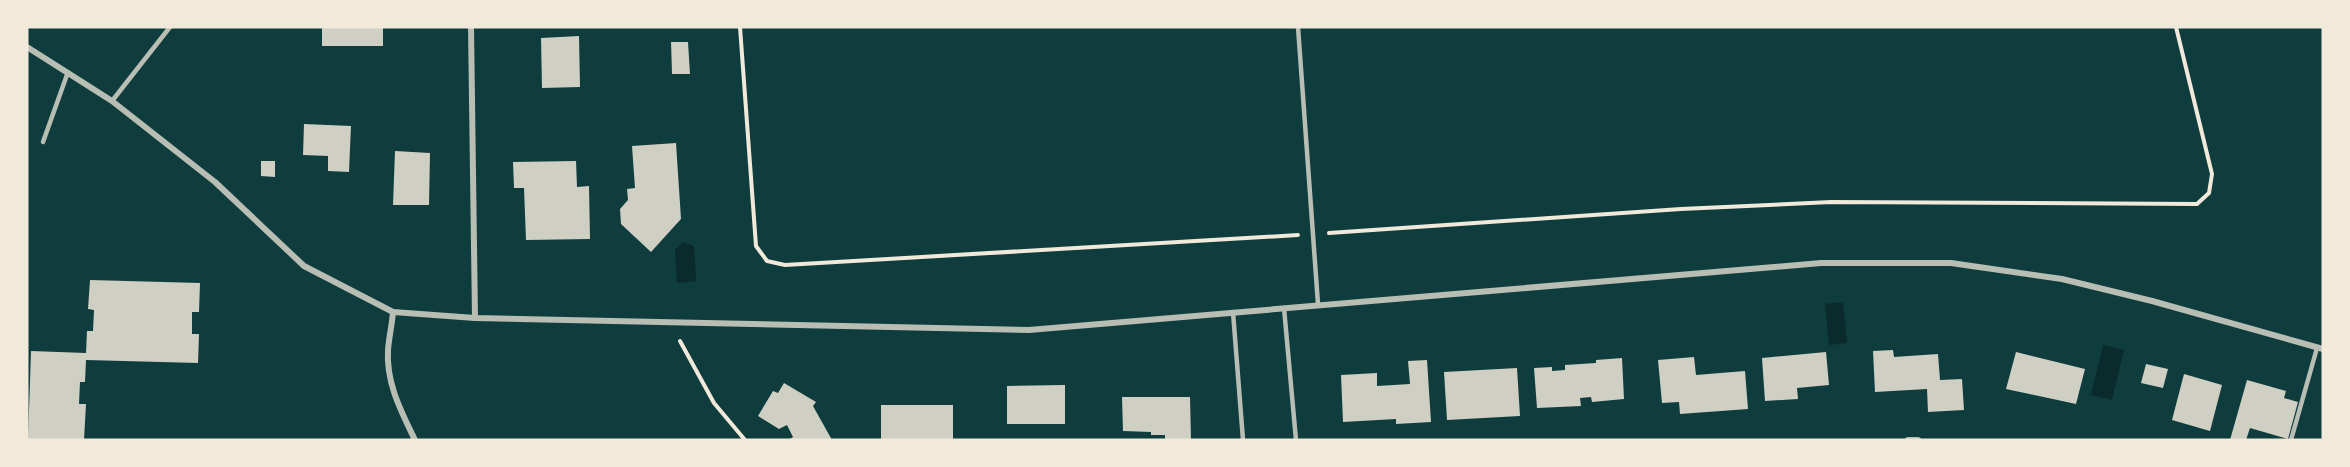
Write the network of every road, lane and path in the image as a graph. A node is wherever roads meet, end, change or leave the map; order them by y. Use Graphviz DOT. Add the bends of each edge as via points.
graph roads {
  1 [pos="170,27"];
  2 [pos="471,27"];
  3 [pos="740,27"];
  4 [pos="1298,27"];
  5 [pos="2176,27"];
  6 [pos="27,47"];
  7 [pos="68,72"];
  8 [pos="112,101"];
  9 [pos="43,142"];
  10 [pos="1313,234"];
  11 [pos="1318,304"];
  12 [pos="1284,308"];
  13 [pos="393,312"];
  14 [pos="1233,312"];
  15 [pos="475,318"];
  16 [pos="674,322"];
  17 [pos="2320,349"];
  18 [pos="415,440"];
  19 [pos="745,440"];
  20 [pos="1243,440"];
  21 [pos="1296,440"];
  22 [pos="1908,440"];
  23 [pos="1918,440"];
  24 [pos="2291,440"];
  1 -- 8 [label="lane"];
  2 -- 15 [label="street"];
  3 -- 10 [label="path" via="756,246 767,261 785,265"];
  4 -- 10 [label="lane"];
  5 -- 10 [label="path" via="2212,174 2209,193 2198,204 1831,202"];
  6 -- 7 [label="street"];
  7 -- 8 [label="street"];
  7 -- 9 [label="lane"];
  8 -- 13 [label="street" via="215,182 304,266"];
  10 -- 11 [label="lane"];
  11 -- 12 [label="street"];
  11 -- 17 [label="street" via="1821,263 1951,263 2062,279"];
  12 -- 14 [label="street"];
  12 -- 21 [label="lane"];
  13 -- 15 [label="street"];
  13 -- 18 [label="street" via="388,351 391,382"];
  14 -- 16 [label="street" via="1029,330"];
  14 -- 20 [label="lane"];
  15 -- 16 [label="street"];
  16 -- 19 [label="path" via="714,403"];
  17 -- 24 [label="lane"];
  22 -- 23 [label="street"];
}
